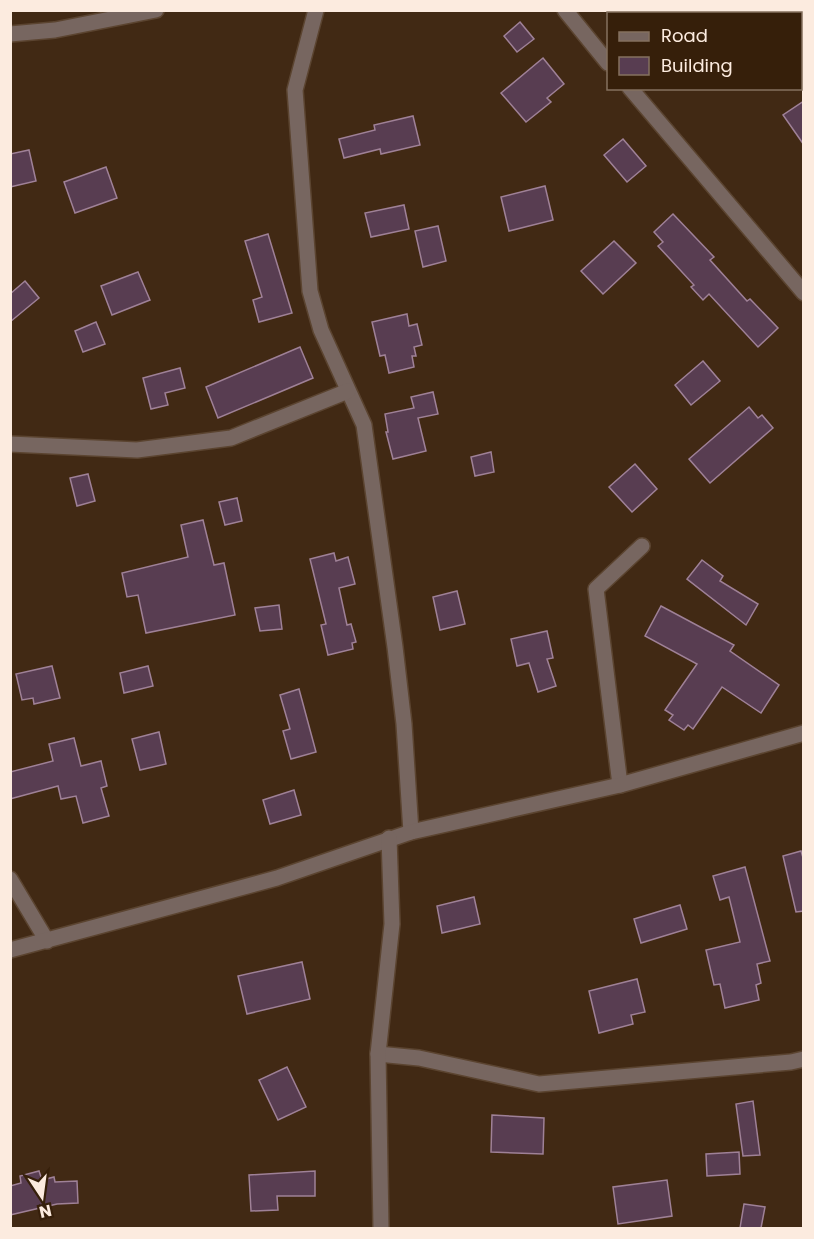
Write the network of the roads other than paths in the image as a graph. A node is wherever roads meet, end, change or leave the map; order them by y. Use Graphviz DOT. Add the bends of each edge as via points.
graph roads {
  1 [pos="156,10"];
  2 [pos="316,10"];
  3 [pos="565,10"];
  4 [pos="10,34"];
  5 [pos="607,61"];
  6 [pos="632,90"];
  7 [pos="804,293"];
  8 [pos="348,392"];
  9 [pos="10,444"];
  10 [pos="642,546"];
  11 [pos="804,733"];
  12 [pos="620,785"];
  13 [pos="411,832"];
  14 [pos="389,838"];
  15 [pos="10,879"];
  16 [pos="46,941"];
  17 [pos="10,950"];
  18 [pos="378,1054"];
  19 [pos="804,1059"];
  20 [pos="381,1228"];
  1 -- 4 [label="street" via="55,30"];
  2 -- 8 [label="street" via="294,90 307,260 310,291 321,330"];
  3 -- 5 [label="street"];
  6 -- 7 [label="street"];
  8 -- 9 [label="street" via="231,438 137,450"];
  8 -- 13 [label="street" via="364,425 372,474 396,647"];
  10 -- 12 [label="street" via="596,589"];
  11 -- 12 [label="street"];
  12 -- 13 [label="street"];
  13 -- 14 [label="street"];
  14 -- 16 [label="street" via="277,878"];
  14 -- 18 [label="street" via="392,924"];
  15 -- 16 [label="street"];
  16 -- 17 [label="street"];
  18 -- 19 [label="street" via="419,1058 538,1084"];
  18 -- 20 [label="street"];
}
